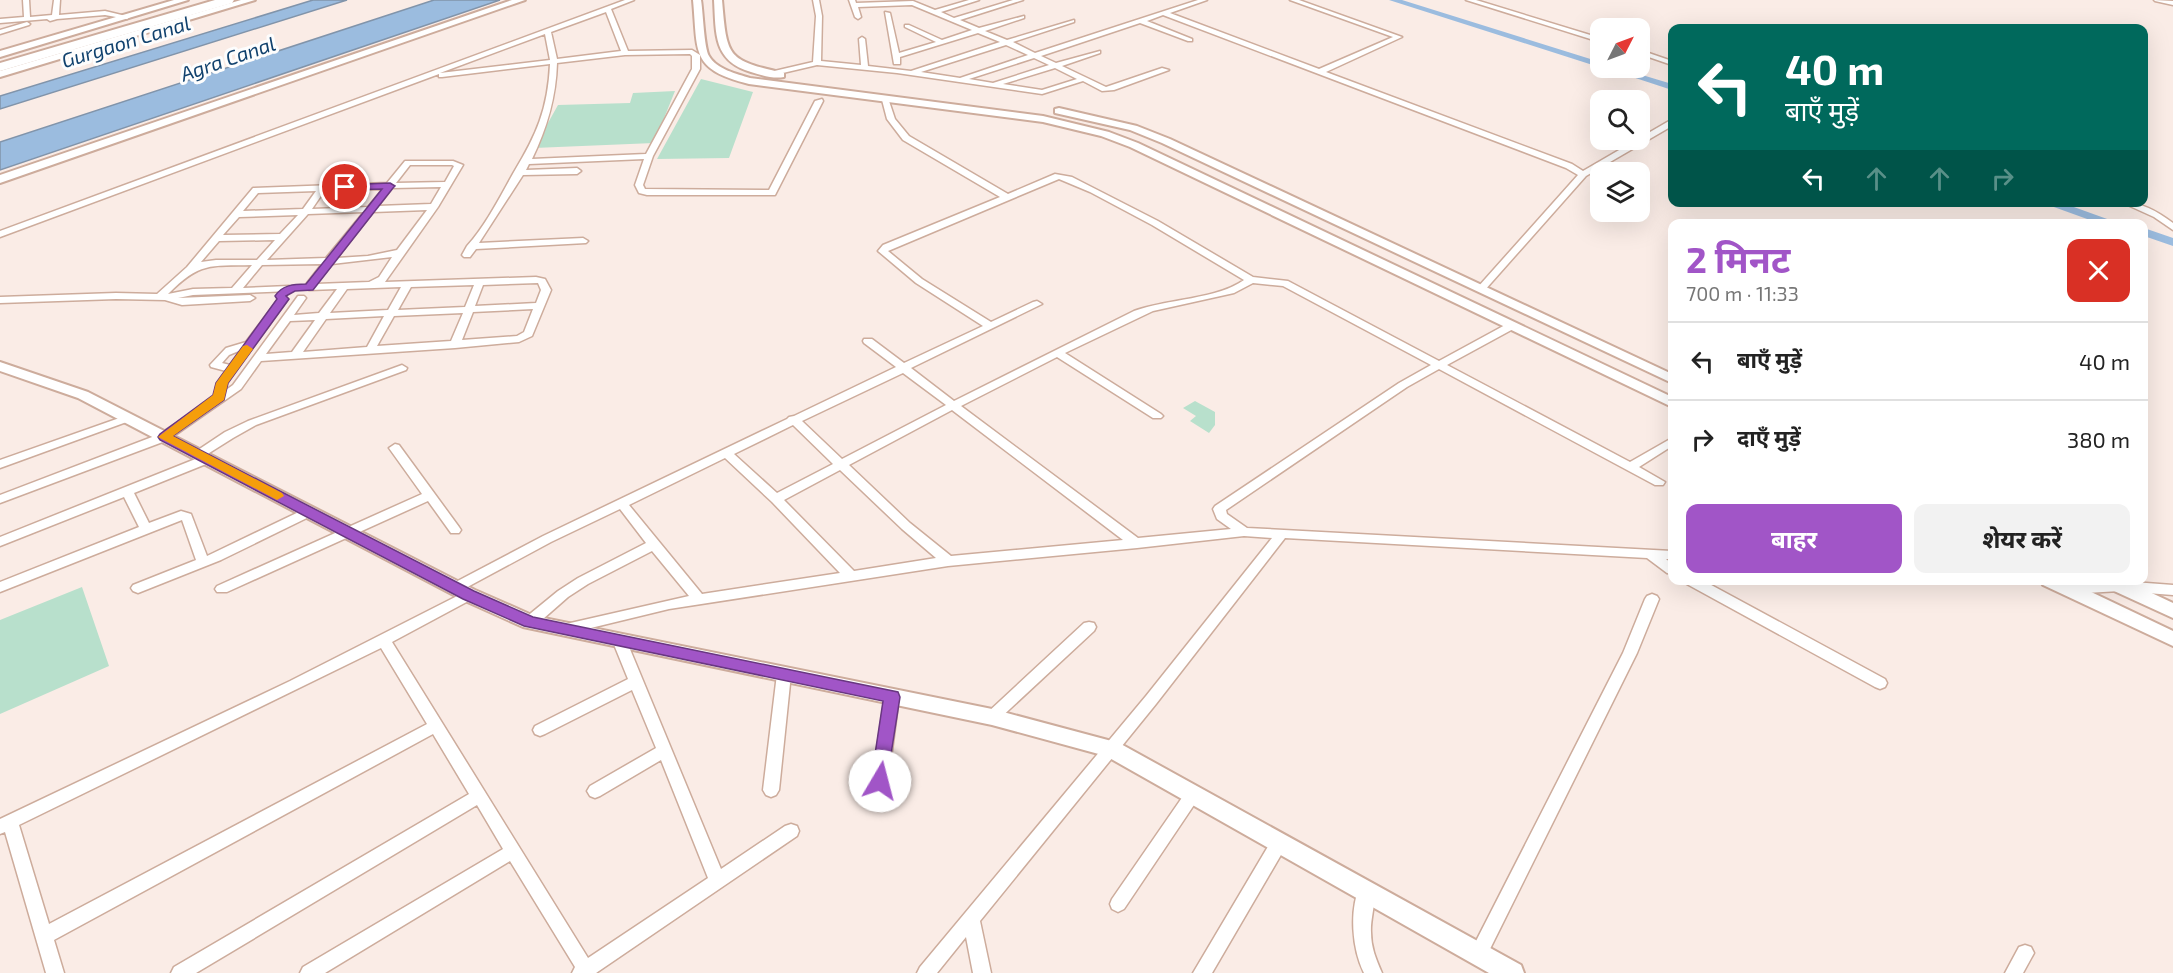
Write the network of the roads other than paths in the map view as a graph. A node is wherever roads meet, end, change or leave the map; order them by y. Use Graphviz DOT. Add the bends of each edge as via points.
graph roads {
  1 [pos="26,0"];
  2 [pos="57,0"];
  3 [pos="184,0"];
  4 [pos="208,0"];
  5 [pos="228,0"];
  6 [pos="250,0"];
  7 [pos="521,0"];
  8 [pos="631,0"];
  9 [pos="697,0"];
  10 [pos="718,0"];
  11 [pos="816,0"];
  12 [pos="976,0"];
  13 [pos="1020,0"];
  14 [pos="1204,0"];
  15 [pos="1293,0"];
  16 [pos="1469,0"];
  17 [pos="2157,0"];
  18 [pos="885,1"];
  19 [pos="914,1"];
  20 [pos="853,3"];
  21 [pos="2173,3"];
  22 [pos="608,9"];
  23 [pos="935,12"];
  24 [pos="887,13"];
  25 [pos="1163,13"];
  26 [pos="55,17"];
  27 [pos="127,17"];
  28 [pos="858,17"];
  29 [pos="1022,17"];
  30 [pos="27,19"];
  31 [pos="953,20"];
  32 [pos="0,21"];
  33 [pos="1072,21"];
  34 [pos="1141,21"];
  35 [pos="907,26"];
  36 [pos="0,30"];
  37 [pos="547,30"];
  38 [pos="978,31"];
  39 [pos="1590,37"];
  40 [pos="862,39"];
  41 [pos="1190,40"];
  42 [pos="942,42"];
  43 [pos="1006,42"];
  44 [pos="1098,52"];
  45 [pos="625,53"];
  46 [pos="0,54"];
  47 [pos="1650,55"];
  48 [pos="897,56"];
  49 [pos="1034,56"];
  50 [pos="0,60"];
  51 [pos="554,61"];
  52 [pos="1668,62"];
  53 [pos="818,63"];
  54 [pos="1055,66"];
  55 [pos="0,67"];
  56 [pos="865,68"];
  57 [pos="1165,70"];
  58 [pos="897,71"];
  59 [pos="1319,72"];
  60 [pos="911,73"];
  61 [pos="0,74"];
  62 [pos="773,74"];
  63 [pos="423,77"];
  64 [pos="1083,79"];
  65 [pos="960,80"];
  66 [pos="993,85"];
  67 [pos="884,98"];
  68 [pos="819,101"];
  69 [pos="1668,125"];
  70 [pos="649,156"];
  71 [pos="525,162"];
  72 [pos="578,171"];
  73 [pos="518,173"];
  74 [pos="1583,174"];
  75 [pos="0,179"];
  76 [pos="448,184"];
  77 [pos="390,186"];
  78 [pos="322,188"];
  79 [pos="1009,198"];
  80 [pos="434,207"];
  81 [pos="2138,207"];
  82 [pos="371,209"];
  83 [pos="305,212"];
  84 [pos="238,214"];
  85 [pos="2173,227"];
  86 [pos="0,234"];
  87 [pos="282,237"];
  88 [pos="216,238"];
  89 [pos="583,241"];
  90 [pos="400,252"];
  91 [pos="331,259"];
  92 [pos="260,261"];
  93 [pos="192,267"];
  94 [pos="1251,280"];
  95 [pos="480,282"];
  96 [pos="408,283"];
  97 [pos="370,285"];
  98 [pos="344,286"];
  99 [pos="309,287"];
  100 [pos="1481,289"];
  101 [pos="235,291"];
  102 [pos="284,295"];
  103 [pos="163,296"];
  104 [pos="301,298"];
  105 [pos="0,300"];
  106 [pos="1037,304"];
  107 [pos="539,306"];
  108 [pos="469,310"];
  109 [pos="391,313"];
  110 [pos="322,316"];
  111 [pos="287,318"];
  112 [pos="989,325"];
  113 [pos="1511,326"];
  114 [pos="868,341"];
  115 [pos="250,345"];
  116 [pos="455,345"];
  117 [pos="370,350"];
  118 [pos="1057,352"];
  119 [pos="295,355"];
  120 [pos="258,358"];
  121 [pos="0,366"];
  122 [pos="903,366"];
  123 [pos="1439,366"];
  124 [pos="402,369"];
  125 [pos="232,370"];
  126 [pos="249,371"];
  127 [pos="1668,377"];
  128 [pos="219,397"];
  129 [pos="1668,401"];
  130 [pos="955,406"];
  131 [pos="1156,416"];
  132 [pos="128,418"];
  133 [pos="793,419"];
  134 [pos="164,437"];
  135 [pos="1668,443"];
  136 [pos="395,448"];
  137 [pos="726,453"];
  138 [pos="203,457"];
  139 [pos="0,464"];
  140 [pos="840,465"];
  141 [pos="1630,467"];
  142 [pos="1659,482"];
  143 [pos="127,490"];
  144 [pos="429,496"];
  145 [pos="0,499"];
  146 [pos="776,499"];
  147 [pos="622,504"];
  148 [pos="309,512"];
  149 [pos="146,529"];
  150 [pos="454,530"];
  151 [pos="347,532"];
  152 [pos="1244,532"];
  153 [pos="1282,533"];
  154 [pos="0,542"];
  155 [pos="655,544"];
  156 [pos="1137,544"];
  157 [pos="1649,554"];
  158 [pos="1668,555"];
  159 [pos="948,561"];
  160 [pos="203,562"];
  161 [pos="1668,567"];
  162 [pos="851,576"];
  163 [pos="1699,585"];
  164 [pos="2059,585"];
  165 [pos="2098,585"];
  166 [pos="2117,585"];
  167 [pos="2130,585"];
  168 [pos="0,587"];
  169 [pos="138,588"];
  170 [pos="2067,589"];
  171 [pos="222,590"];
  172 [pos="2173,590"];
  173 [pos="462,591"];
  174 [pos="1652,599"];
  175 [pos="699,600"];
  176 [pos="2173,611"];
  177 [pos="530,622"];
  178 [pos="1089,627"];
  179 [pos="564,630"];
  180 [pos="2173,639"];
  181 [pos="384,641"];
  182 [pos="620,642"];
  183 [pos="784,675"];
  184 [pos="636,682"];
  185 [pos="1880,683"];
  186 [pos="892,697"];
  187 [pos="992,717"];
  188 [pos="436,726"];
  189 [pos="540,730"];
  190 [pos="1112,749"];
  191 [pos="664,751"];
  192 [pos="880,781"];
  193 [pos="771,790"];
  194 [pos="595,791"];
  195 [pos="1193,794"];
  196 [pos="479,796"];
  197 [pos="5,824"];
  198 [pos="791,831"];
  199 [pos="1279,843"];
  200 [pos="513,851"];
  201 [pos="717,880"];
  202 [pos="1366,891"];
  203 [pos="1118,904"];
  204 [pos="971,919"];
  205 [pos="44,936"];
  206 [pos="2025,953"];
  207 [pos="1478,955"];
  208 [pos="583,971"];
  209 [pos="55,973"];
  210 [pos="180,973"];
  211 [pos="309,973"];
  212 [pos="926,973"];
  213 [pos="982,973"];
  214 [pos="1202,973"];
  215 [pos="1373,973"];
  216 [pos="1512,973"];
  217 [pos="2014,973"];
  1 -- 30 [label="street"];
  2 -- 26 [label="street"];
  3 -- 27 [label="street"];
  4 -- 50 [label="highway"];
  5 -- 55 [label="highway"];
  6 -- 61 [label="street"];
  7 -- 75 [label="street"];
  8 -- 22 [label="street"];
  9 -- 67 [label="street" via="703,56 719,70 749,81"];
  10 -- 62 [label="street" via="725,55 746,68"];
  11 -- 53 [label="street"];
  12 -- 23 [label="street"];
  13 -- 31 [label="street"];
  14 -- 25 [label="street"];
  15 -- 59 [label="street" via="1399,37"];
  16 -- 39 [label="street"];
  17 -- 21 [label="street"];
  18 -- 19 [label="street"];
  18 -- 20 [label="street"];
  19 -- 23 [label="street"];
  20 -- 28 [label="street"];
  22 -- 37 [label="street"];
  22 -- 45 [label="street"];
  23 -- 31 [label="street"];
  24 -- 48 [label="street"];
  25 -- 34 [label="street"];
  25 -- 59 [label="street"];
  26 -- 27 [label="street" via="95,10"];
  26 -- 30 [label="street"];
  26 -- 36 [label="street"];
  27 -- 46 [label="street"];
  29 -- 38 [label="street"];
  30 -- 32 [label="street"];
  31 -- 38 [label="street"];
  33 -- 43 [label="street"];
  34 -- 41 [label="street"];
  34 -- 49 [label="street"];
  35 -- 42 [label="street"];
  37 -- 51 [label="street"];
  37 -- 63 [label="street"];
  38 -- 42 [label="street"];
  38 -- 43 [label="street"];
  40 -- 56 [label="street"];
  42 -- 48 [label="street"];
  43 -- 49 [label="street"];
  43 -- 60 [label="street"];
  44 -- 54 [label="street"];
  45 -- 51 [label="street"];
  45 -- 70 [label="street" via="686,51 697,58 696,69"];
  47 -- 52 [label="street"];
  48 -- 58 [label="street"];
  49 -- 54 [label="street"];
  49 -- 65 [label="street"];
  51 -- 63 [label="street"];
  51 -- 71 [label="street" via="551,105"];
  53 -- 56 [label="street"];
  53 -- 62 [label="street"];
  54 -- 64 [label="street"];
  54 -- 66 [label="street"];
  56 -- 58 [label="street"];
  57 -- 64 [label="street" via="1111,89"];
  58 -- 60 [label="street"];
  59 -- 74 [label="street"];
  60 -- 65 [label="street"];
  62 -- 100 [label="street" via="991,100 1133,128"];
  63 -- 86 [label="street"];
  64 -- 66 [label="street" via="1042,92"];
  65 -- 66 [label="street"];
  67 -- 79 [label="street" via="891,119 906,138"];
  67 -- 113 [label="street" via="1043,119 1105,134"];
  68 -- 70 [label="street" via="772,193 642,191 639,185"];
  69 -- 74 [label="street"];
  70 -- 71 [label="street"];
  71 -- 73 [label="street"];
  72 -- 73 [label="street"];
  73 -- 89 [label="street" via="470,251"];
  74 -- 100 [label="street"];
  76 -- 77 [label="street"];
  76 -- 77 [label="street" via="459,165 408,163"];
  76 -- 80 [label="street"];
  77 -- 78 [label="street"];
  77 -- 82 [label="street"];
  78 -- 83 [label="street"];
  78 -- 84 [label="street" via="256,190"];
  79 -- 94 [label="street" via="1053,178 1069,179 1155,223"];
  79 -- 112 [label="street" via="883,251 919,281"];
  80 -- 82 [label="street"];
  80 -- 90 [label="street"];
  81 -- 85 [label="street" via="2157,214"];
  82 -- 83 [label="street"];
  82 -- 91 [label="street"];
  83 -- 84 [label="street"];
  83 -- 87 [label="street"];
  84 -- 88 [label="street"];
  87 -- 88 [label="street"];
  87 -- 92 [label="street"];
  88 -- 93 [label="street"];
  90 -- 91 [label="street" via="381,258"];
  90 -- 97 [label="street" via="383,279"];
  91 -- 92 [label="street"];
  91 -- 99 [label="street"];
  92 -- 93 [label="street"];
  92 -- 101 [label="street"];
  93 -- 103 [label="street"];
  94 -- 118 [label="street" via="1235,289 1144,310"];
  94 -- 123 [label="street" via="1285,283"];
  95 -- 96 [label="street"];
  95 -- 107 [label="street" via="542,281 546,290"];
  95 -- 108 [label="street"];
  96 -- 97 [label="street"];
  96 -- 109 [label="street"];
  97 -- 98 [label="street"];
  98 -- 99 [label="street"];
  98 -- 110 [label="street"];
  99 -- 102 [label="street"];
  99 -- 104 [label="street" via="310,291"];
  100 -- 127 [label="street"];
  101 -- 102 [label="street"];
  101 -- 103 [label="street"];
  102 -- 103 [label="street" via="182,302"];
  102 -- 104 [label="street"];
  102 -- 115 [label="street"];
  103 -- 105 [label="street"];
  104 -- 111 [label="street"];
  106 -- 112 [label="street"];
  107 -- 108 [label="street"];
  107 -- 116 [label="street" via="524,337"];
  108 -- 109 [label="street"];
  108 -- 116 [label="street"];
  109 -- 110 [label="street"];
  109 -- 117 [label="street"];
  110 -- 111 [label="street"];
  110 -- 119 [label="street"];
  111 -- 120 [label="street"];
  112 -- 122 [label="street"];
  113 -- 123 [label="street"];
  113 -- 129 [label="street"];
  114 -- 122 [label="street"];
  115 -- 125 [label="street"];
  115 -- 125 [label="street" via="236,346 215,365"];
  116 -- 117 [label="street"];
  117 -- 119 [label="street"];
  118 -- 130 [label="street"];
  118 -- 131 [label="street"];
  119 -- 120 [label="street"];
  120 -- 126 [label="street"];
  121 -- 132 [label="street" via="83,395"];
  122 -- 130 [label="street"];
  122 -- 133 [label="street"];
  123 -- 141 [label="street"];
  123 -- 152 [label="street" via="1361,411 1219,510 1221,516"];
  124 -- 138 [label="street" via="252,423 229,435"];
  125 -- 126 [label="street"];
  125 -- 128 [label="street" via="222,383"];
  126 -- 128 [label="street" via="237,387"];
  128 -- 134 [label="street"];
  130 -- 140 [label="street"];
  130 -- 156 [label="street"];
  132 -- 134 [label="street"];
  132 -- 139 [label="street"];
  133 -- 137 [label="street"];
  133 -- 140 [label="street"];
  134 -- 138 [label="street"];
  134 -- 145 [label="street"];
  135 -- 141 [label="street"];
  136 -- 144 [label="street"];
  137 -- 146 [label="street"];
  137 -- 147 [label="street"];
  138 -- 143 [label="street"];
  138 -- 148 [label="street"];
  140 -- 146 [label="street"];
  140 -- 159 [label="street"];
  141 -- 142 [label="street"];
  143 -- 149 [label="street"];
  143 -- 154 [label="street"];
  144 -- 150 [label="street"];
  144 -- 151 [label="street"];
  146 -- 162 [label="street"];
  147 -- 155 [label="street"];
  147 -- 173 [label="street" via="547,539"];
  148 -- 151 [label="street"];
  148 -- 160 [label="street"];
  149 -- 160 [label="street" via="181,515 187,518"];
  149 -- 168 [label="street"];
  151 -- 171 [label="street"];
  151 -- 173 [label="street"];
  152 -- 153 [label="street"];
  152 -- 156 [label="street"];
  153 -- 157 [label="street"];
  153 -- 190 [label="street"];
  155 -- 175 [label="street"];
  155 -- 177 [label="street" via="570,589"];
  156 -- 159 [label="street"];
  157 -- 158 [label="street"];
  157 -- 161 [label="street"];
  159 -- 162 [label="street"];
  160 -- 169 [label="street"];
  162 -- 175 [label="street"];
  163 -- 185 [label="street"];
  164 -- 170 [label="street"];
  165 -- 170 [label="street"];
  166 -- 176 [label="street"];
  167 -- 172 [label="street"];
  170 -- 180 [label="street"];
  173 -- 177 [label="street"];
  173 -- 181 [label="street"];
  174 -- 207 [label="street" via="1630,653"];
  175 -- 179 [label="street"];
  177 -- 179 [label="street"];
  178 -- 187 [label="street"];
  179 -- 182 [label="street"];
  181 -- 188 [label="street"];
  181 -- 197 [label="street"];
  182 -- 183 [label="street"];
  182 -- 184 [label="street"];
  183 -- 186 [label="street"];
  183 -- 193 [label="street"];
  184 -- 189 [label="street"];
  184 -- 191 [label="street"];
  186 -- 187 [label="street"];
  186 -- 192 [label="street"];
  187 -- 190 [label="street"];
  188 -- 196 [label="street"];
  188 -- 205 [label="street"];
  190 -- 195 [label="street"];
  190 -- 204 [label="street"];
  191 -- 194 [label="street"];
  191 -- 201 [label="street"];
  195 -- 199 [label="street"];
  195 -- 203 [label="street"];
  196 -- 200 [label="street"];
  196 -- 210 [label="street"];
  197 -- 205 [label="street"];
  198 -- 201 [label="street"];
  199 -- 202 [label="street"];
  199 -- 214 [label="street"];
  200 -- 208 [label="street"];
  200 -- 211 [label="street"];
  201 -- 208 [label="street"];
  202 -- 207 [label="street"];
  202 -- 215 [label="street" via="1360,935"];
  204 -- 212 [label="street"];
  204 -- 213 [label="street"];
  205 -- 209 [label="street"];
  206 -- 217 [label="street"];
  207 -- 216 [label="street"];
}
